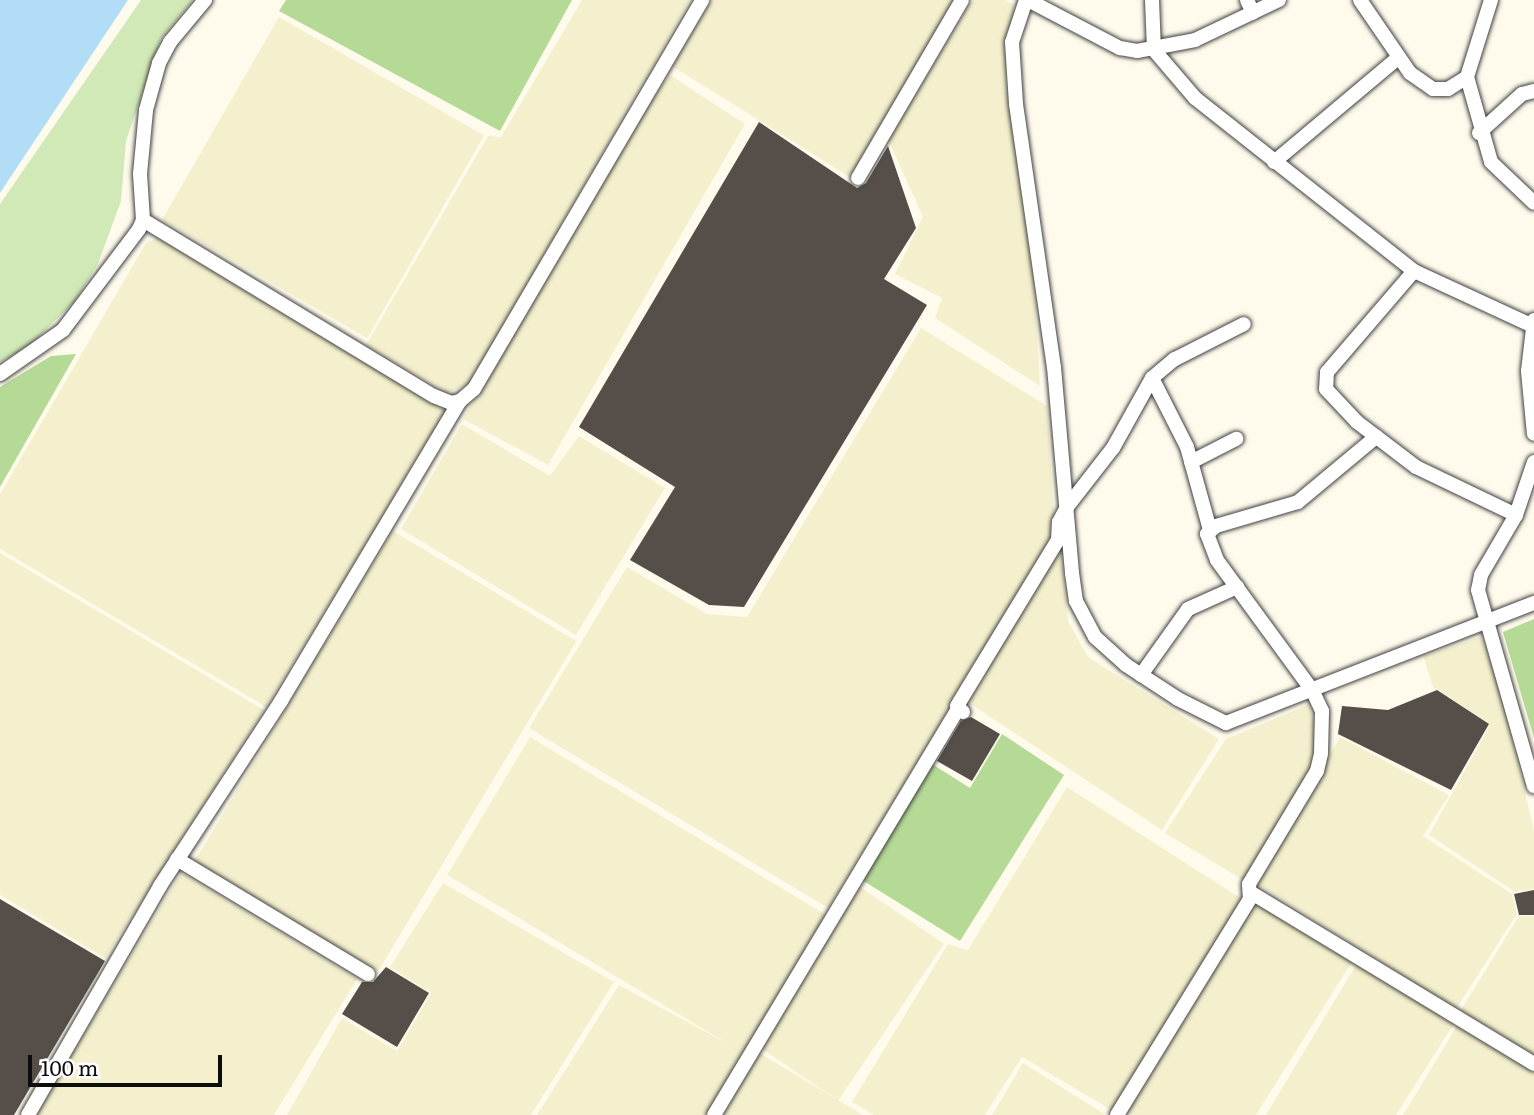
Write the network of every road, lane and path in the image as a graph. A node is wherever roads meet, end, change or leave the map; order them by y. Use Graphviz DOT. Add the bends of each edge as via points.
graph roads {
  1 [pos="205,0"];
  2 [pos="702,0"];
  3 [pos="961,0"];
  4 [pos="1027,0"];
  5 [pos="1152,0"];
  6 [pos="1279,0"];
  7 [pos="1360,0"];
  8 [pos="1486,4"];
  9 [pos="1250,7"];
  10 [pos="1154,50"];
  11 [pos="1399,57"];
  12 [pos="1467,77"];
  13 [pos="1534,90"];
  14 [pos="1479,133"];
  15 [pos="1274,162"];
  16 [pos="858,177"];
  17 [pos="1534,203"];
  18 [pos="143,220"];
  19 [pos="1414,271"];
  20 [pos="1533,323"];
  21 [pos="1244,324"];
  22 [pos="1531,345"];
  23 [pos="0,374"];
  24 [pos="1152,378"];
  25 [pos="460,401"];
  26 [pos="1534,434"];
  27 [pos="1376,437"];
  28 [pos="1236,439"];
  29 [pos="1191,462"];
  30 [pos="1534,462"];
  31 [pos="1067,507"];
  32 [pos="1516,515"];
  33 [pos="1210,530"];
  34 [pos="1237,587"];
  35 [pos="1534,603"];
  36 [pos="1487,624"];
  37 [pos="1141,675"];
  38 [pos="1312,690"];
  39 [pos="1534,786"];
  40 [pos="177,859"];
  41 [pos="1251,892"];
  42 [pos="368,974"];
  43 [pos="1534,1064"];
  44 [pos="28,1115"];
  45 [pos="714,1115"];
  46 [pos="1119,1115"];
  1 -- 18 [label="street" via="159,63 146,110 140,174"];
  2 -- 25 [label="street" via="474,389"];
  3 -- 16 [label="street"];
  4 -- 10 [label="street" via="1120,48"];
  4 -- 31 [label="street" via="1015,28 1012,60 1054,367"];
  5 -- 10 [label="street"];
  6 -- 9 [label="street"];
  7 -- 11 [label="street"];
  8 -- 12 [label="street"];
  9 -- 10 [label="street" via="1195,40"];
  10 -- 15 [label="street" via="1195,98"];
  11 -- 12 [label="street" via="1409,73 1433,89 1448,89"];
  11 -- 15 [label="street"];
  12 -- 14 [label="street"];
  13 -- 14 [label="street" via="1522,94"];
  14 -- 17 [label="street" via="1502,178"];
  15 -- 19 [label="street"];
  18 -- 23 [label="street" via="63,330"];
  18 -- 25 [label="street" via="434,396 451,403"];
  19 -- 20 [label="street"];
  19 -- 27 [label="street" via="1324,377 1331,397"];
  20 -- 22 [label="street"];
  21 -- 24 [label="street" via="1175,359"];
  22 -- 26 [label="street"];
  24 -- 29 [label="street"];
  24 -- 31 [label="street" via="1113,448"];
  25 -- 40 [label="street" via="281,701"];
  27 -- 32 [label="street" via="1438,479"];
  27 -- 33 [label="street" via="1298,502"];
  28 -- 29 [label="street"];
  29 -- 33 [label="street"];
  30 -- 32 [label="street"];
  31 -- 37 [label="street" via="1073,582 1084,621 1107,649"];
  31 -- 45 [label="street" via="1059,522 1058,540 960,711"];
  32 -- 36 [label="street" via="1478,583"];
  33 -- 34 [label="street" via="1211,551"];
  34 -- 37 [label="street" via="1188,609"];
  34 -- 38 [label="street"];
  35 -- 36 [label="street"];
  36 -- 38 [label="street"];
  36 -- 39 [label="street"];
  37 -- 38 [label="street" via="1226,723"];
  38 -- 41 [label="street" via="1322,711 1317,771 1249,884"];
  40 -- 42 [label="street"];
  40 -- 44 [label="street"];
  41 -- 43 [label="street"];
  41 -- 46 [label="street"];
}
